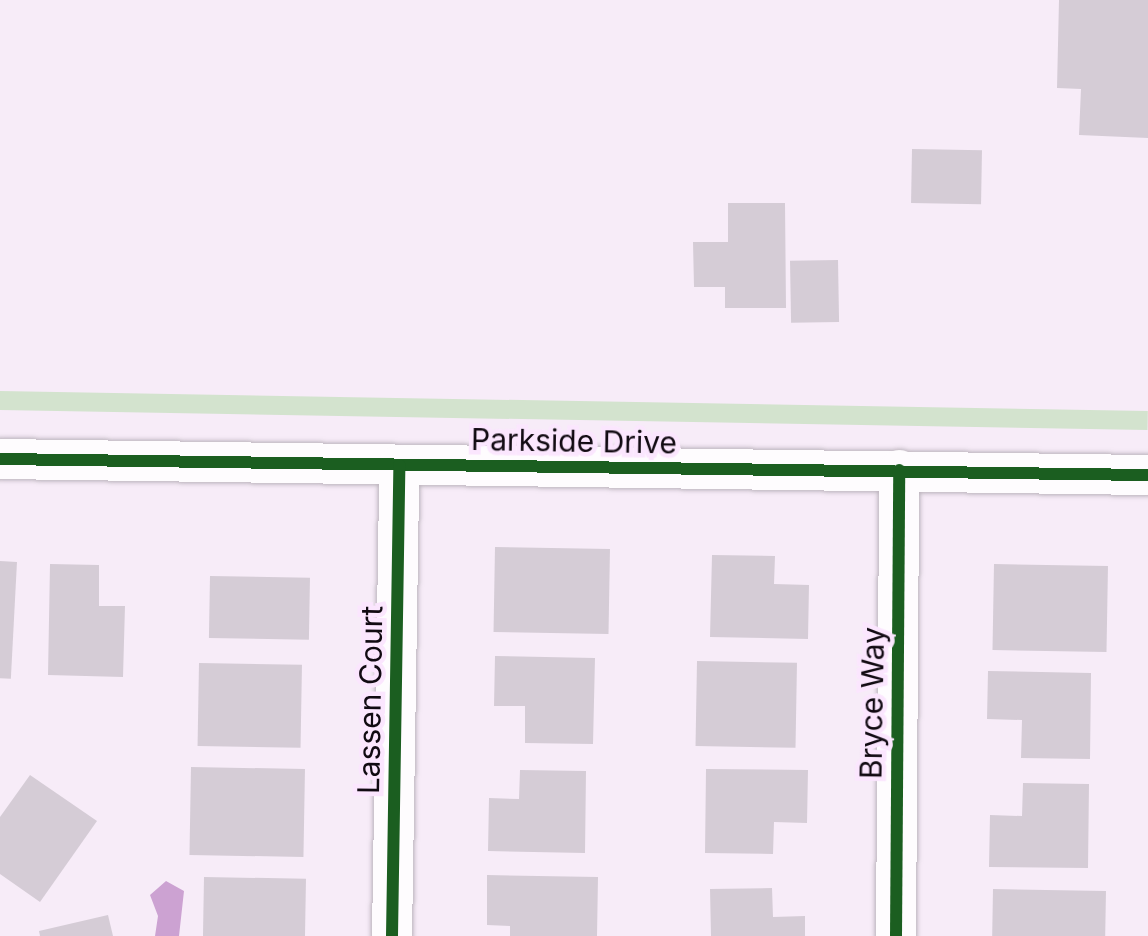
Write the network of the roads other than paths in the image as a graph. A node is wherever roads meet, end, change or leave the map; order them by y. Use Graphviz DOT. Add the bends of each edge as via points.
graph roads {
  1 [pos="0,459"];
  2 [pos="399,464"];
  3 [pos="900,470"];
  4 [pos="1148,475"];
  5 [pos="392,936"];
  6 [pos="896,936"];
  1 -- 2 [label="street, Parkside Drive"];
  2 -- 3 [label="street, Parkside Drive"];
  2 -- 5 [label="street, Lassen Court"];
  3 -- 4 [label="street, Parkside Drive"];
  3 -- 6 [label="street, Bryce Way"];
}
